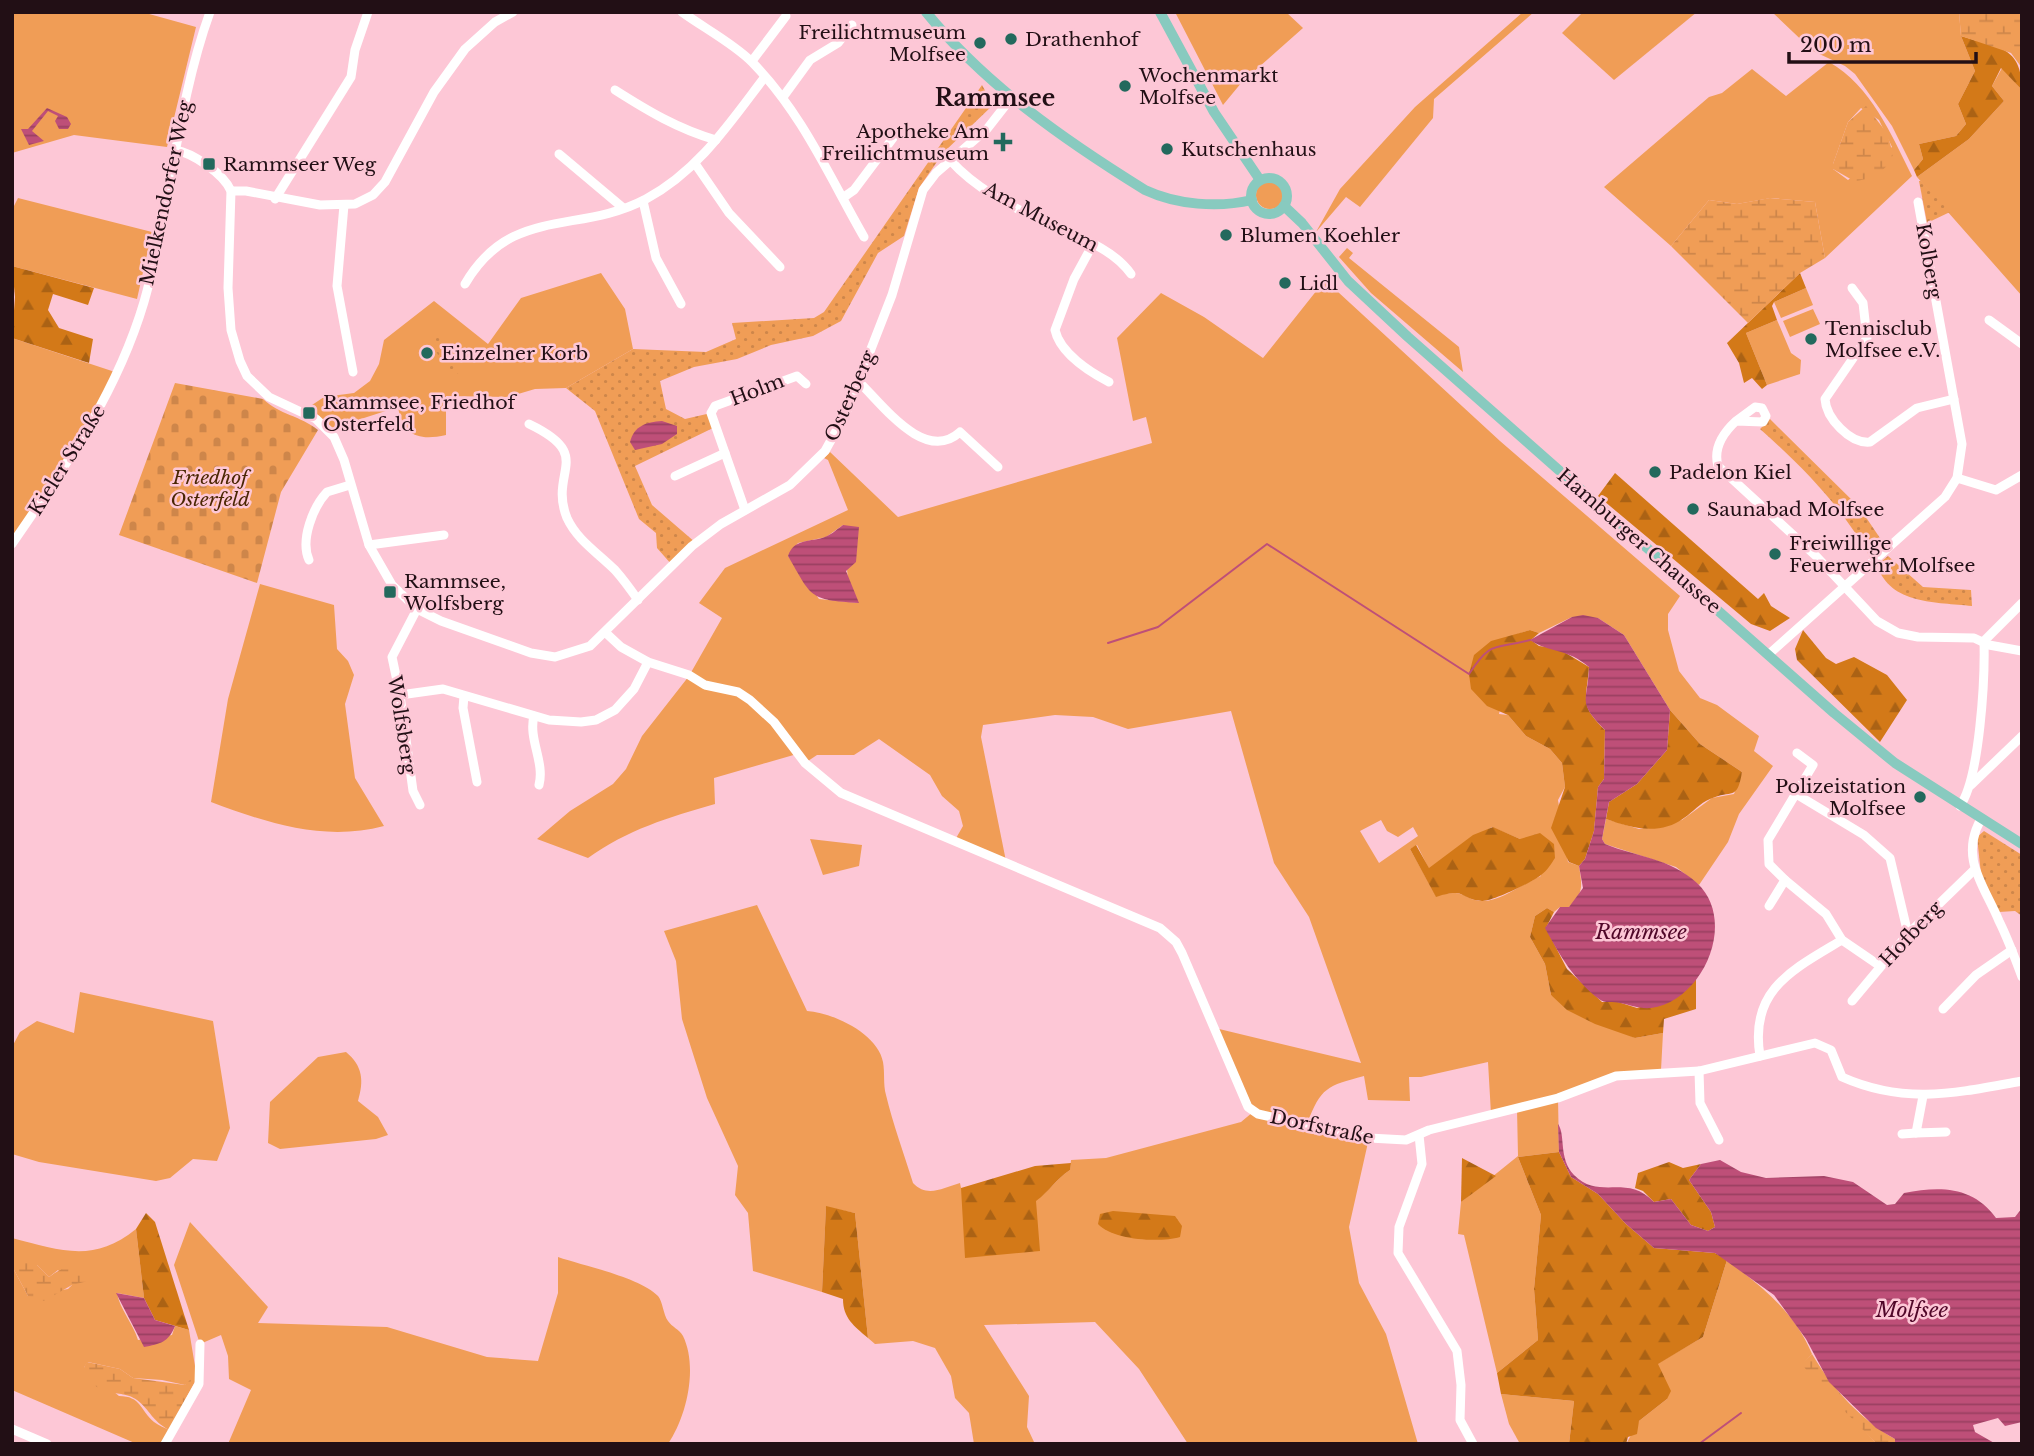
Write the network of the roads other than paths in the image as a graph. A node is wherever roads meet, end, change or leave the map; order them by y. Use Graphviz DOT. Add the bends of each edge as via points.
graph roads {
  1 [pos="211,12"];
  2 [pos="369,12"];
  3 [pos="513,12"];
  4 [pos="682,12"];
  5 [pos="926,12"];
  6 [pos="1160,12"];
  7 [pos="786,16"];
  8 [pos="852,25"];
  9 [pos="752,61"];
  10 [pos="764,78"];
  11 [pos="615,90"];
  12 [pos="783,97"];
  13 [pos="1012,97"];
  14 [pos="893,138"];
  15 [pos="716,140"];
  16 [pos="175,150"];
  17 [pos="559,154"];
  18 [pos="950,160"];
  19 [pos="696,165"];
  20 [pos="1260,180"];
  21 [pos="231,191"];
  22 [pos="844,197"];
  23 [pos="275,199"];
  24 [pos="1252,200"];
  25 [pos="643,201"];
  26 [pos="1918,202"];
  27 [pos="344,205"];
  28 [pos="1284,206"];
  29 [pos="622,207"];
  30 [pos="864,237"];
  31 [pos="1093,244"];
  32 [pos="780,267"];
  33 [pos="1131,274"];
  34 [pos="465,284"];
  35 [pos="1852,288"];
  36 [pos="681,304"];
  37 [pos="1989,320"];
  38 [pos="2022,344"];
  39 [pos="353,372"];
  40 [pos="118,373"];
  41 [pos="859,382"];
  42 [pos="1109,382"];
  43 [pos="806,384"];
  44 [pos="1954,399"];
  45 [pos="1736,421"];
  46 [pos="529,424"];
  47 [pos="725,453"];
  48 [pos="998,467"];
  49 [pos="675,475"];
  50 [pos="2022,475"];
  51 [pos="1957,478"];
  52 [pos="350,485"];
  53 [pos="745,510"];
  54 [pos="444,535"];
  55 [pos="12,544"];
  56 [pos="369,545"];
  57 [pos="309,560"];
  58 [pos="1842,586"];
  59 [pos="638,600"];
  60 [pos="2022,603"];
  61 [pos="417,609"];
  62 [pos="606,633"];
  63 [pos="1984,641"];
  64 [pos="2022,651"];
  65 [pos="1769,654"];
  66 [pos="648,662"];
  67 [pos="400,695"];
  68 [pos="464,696"];
  69 [pos="534,716"];
  70 [pos="2022,736"];
  71 [pos="1797,753"];
  72 [pos="477,782"];
  73 [pos="539,785"];
  74 [pos="1970,786"];
  75 [pos="1797,794"];
  76 [pos="420,804"];
  77 [pos="1960,806"];
  78 [pos="1981,819"];
  79 [pos="2022,844"];
  80 [pos="1974,870"];
  81 [pos="1785,880"];
  82 [pos="1769,906"];
  83 [pos="1908,934"];
  84 [pos="1842,940"];
  85 [pos="2012,950"];
  86 [pos="1880,966"];
  87 [pos="2022,977"];
  88 [pos="1852,1001"];
  89 [pos="1943,1009"];
  90 [pos="1760,1056"];
  91 [pos="1699,1072"];
  92 [pos="2022,1081"];
  93 [pos="1923,1096"];
  94 [pos="1946,1132"];
  95 [pos="1916,1133"];
  96 [pos="1902,1134"];
  97 [pos="1419,1135"];
  98 [pos="1720,1140"];
  99 [pos="200,1343"];
  100 [pos="12,1429"];
  101 [pos="47,1444"];
  102 [pos="165,1444"];
  103 [pos="1473,1444"];
  1 -- 16 [label="street, Mielkendorfer Weg" via="193,67"];
  2 -- 23 [label="street" via="351,77"];
  3 -- 27 [label="street" via="465,48 434,92 381,188 362,201"];
  4 -- 9 [label="street"];
  5 -- 13 [label="main road" via="969,62"];
  6 -- 20 [label="main road" via="1214,112"];
  7 -- 9 [label="street"];
  8 -- 12 [label="street" via="838,43 810,60"];
  9 -- 10 [label="street"];
  10 -- 12 [label="street"];
  10 -- 15 [label="street"];
  11 -- 15 [label="street" via="662,120"];
  12 -- 22 [label="street"];
  13 -- 18 [label="street, Osterberg" via="987,129"];
  13 -- 24 [label="main road" via="1155,194 1219,205"];
  14 -- 22 [label="street"];
  15 -- 19 [label="street"];
  16 -- 21 [label="street" via="214,173"];
  16 -- 40 [label="street, Mielkendorfer Weg" via="144,301"];
  17 -- 29 [label="street"];
  18 -- 31 [label="street, Am Museum" via="1010,205"];
  18 -- 41 [label="street, Osterberg" via="923,190 897,284"];
  19 -- 25 [label="street"];
  19 -- 32 [label="street" via="729,213"];
  20 -- 24 [label="main road"];
  20 -- 28 [label="main road" via="1272,178 1282,184 1287,194"];
  21 -- 23 [label="street"];
  21 -- 52 [label="street, Osterberg" via="229,288 240,361 247,376 275,402 326,428 338,445"];
  22 -- 30 [label="street"];
  23 -- 27 [label="street"];
  24 -- 28 [label="main road" via="1266,213"];
  25 -- 29 [label="street"];
  25 -- 36 [label="street" via="656,258"];
  26 -- 44 [label="street, Kolberg"];
  27 -- 39 [label="street" via="337,286"];
  28 -- 65 [label="main road, Hamburger Chaussee" via="1348,281 1408,337"];
  29 -- 34 [label="street" via="515,234 476,265"];
  31 -- 33 [label="street, Am Museum" via="1123,262"];
  31 -- 42 [label="street" via="1055,330 1063,346"];
  35 -- 44 [label="street" via="1863,303 1867,338 1825,399 1827,411 1850,437 1870,442 1917,408"];
  37 -- 38 [label="street"];
  40 -- 55 [label="street, Kieler Straße" via="99,412"];
  41 -- 48 [label="street" via="914,434 944,442 960,432"];
  41 -- 53 [label="street, Osterberg" via="836,433 813,464 790,485"];
  43 -- 47 [label="street, Holm" via="797,376 715,406 711,418"];
  44 -- 51 [label="street, Kolberg" via="1962,444"];
  45 -- 58 [label="street" via="1717,448 1718,466"];
  46 -- 59 [label="street" via="553,436 566,452 564,507 578,536 617,572"];
  47 -- 49 [label="street"];
  47 -- 53 [label="street, Holm"];
  50 -- 51 [label="street" via="1996,490"];
  51 -- 58 [label="street" via="1945,497"];
  52 -- 56 [label="street, Osterberg"];
  52 -- 57 [label="street" via="327,492 314,513 306,547"];
  53 -- 59 [label="street, Osterberg" via="692,546"];
  54 -- 56 [label="street"];
  56 -- 61 [label="street, Osterberg" via="392,585"];
  58 -- 63 [label="street" via="1877,621 1898,633"];
  58 -- 65 [label="street"];
  59 -- 62 [label="street, Osterberg"];
  60 -- 63 [label="street"];
  61 -- 62 [label="street, Osterberg" via="544,656 579,652"];
  61 -- 67 [label="street, Wolfsberg" via="392,657"];
  62 -- 66 [label="street"];
  63 -- 64 [label="street"];
  63 -- 74 [label="street"];
  65 -- 77 [label="main road, Hamburger Chaussee" via="1895,763"];
  66 -- 69 [label="street" via="629,695 605,716 567,722"];
  66 -- 97 [label="street, Dorfstraße" via="750,700 774,722 805,763 841,793 1053,880 1167,933 1182,954 1253,1112 1368,1138 1392,1141"];
  67 -- 68 [label="street" via="437,689"];
  67 -- 76 [label="street, Wolfsberg" via="413,791"];
  68 -- 69 [label="street"];
  68 -- 72 [label="street"];
  69 -- 73 [label="street"];
  70 -- 74 [label="street"];
  71 -- 75 [label="street" via="1813,765"];
  74 -- 77 [label="street"];
  75 -- 81 [label="street" via="1768,840 1769,864"];
  75 -- 83 [label="street" via="1864,835 1890,858"];
  77 -- 78 [label="main road, Hamburger Chaussee"];
  78 -- 79 [label="main road, Hamburger Chaussee"];
  78 -- 80 [label="street" via="1972,835"];
  80 -- 83 [label="street, Hofberg"];
  80 -- 85 [label="street"];
  81 -- 82 [label="street"];
  81 -- 84 [label="street" via="1826,914"];
  83 -- 86 [label="street, Hofberg"];
  84 -- 86 [label="street"];
  84 -- 90 [label="street" via="1780,982 1762,1006 1757,1034"];
  85 -- 87 [label="street"];
  85 -- 89 [label="street" via="1976,975"];
  86 -- 88 [label="street, Hofberg"];
  90 -- 91 [label="street, Dorfstraße"];
  90 -- 93 [label="street, Dorfstraße" via="1815,1043 1830,1050 1842,1077 1891,1094"];
  91 -- 97 [label="street, Dorfstraße" via="1616,1076 1558,1098"];
  91 -- 98 [label="street" via="1700,1103"];
  92 -- 93 [label="street, Dorfstraße"];
  93 -- 95 [label="street"];
  94 -- 95 [label="street"];
  95 -- 96 [label="street"];
  97 -- 103 [label="street" via="1422,1164 1399,1227 1398,1253 1457,1351 1460,1420"];
  99 -- 102 [label="street" via="199,1384"];
  100 -- 101 [label="street"];
}
